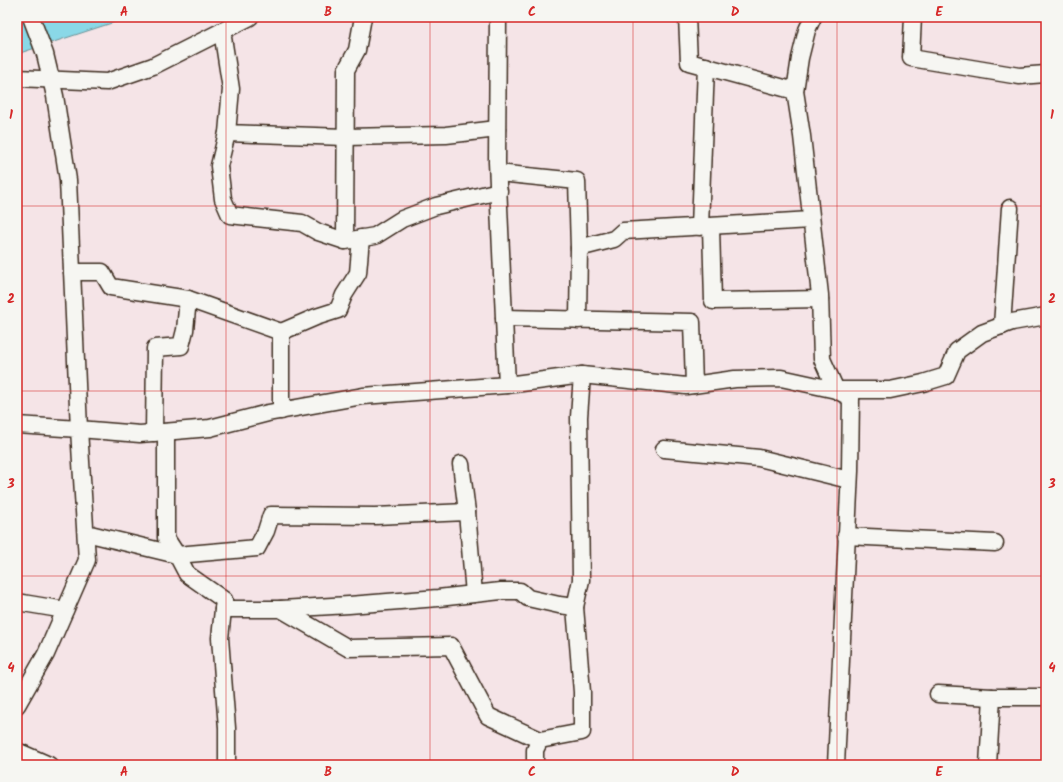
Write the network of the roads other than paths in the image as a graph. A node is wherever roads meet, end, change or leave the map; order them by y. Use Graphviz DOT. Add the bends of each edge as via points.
graph roads {
  1 [pos="31,17"];
  2 [pos="250,17"];
  3 [pos="363,17"];
  4 [pos="498,17"];
  5 [pos="687,17"];
  6 [pos="814,17"];
  7 [pos="913,17"];
  8 [pos="222,31"];
  9 [pos="706,66"];
  10 [pos="1046,74"];
  11 [pos="17,78"];
  12 [pos="51,79"];
  13 [pos="795,91"];
  14 [pos="497,129"];
  15 [pos="228,133"];
  16 [pos="345,137"];
  17 [pos="498,174"];
  18 [pos="499,191"];
  19 [pos="1010,208"];
  20 [pos="811,220"];
  21 [pos="706,227"];
  22 [pos="353,240"];
  23 [pos="579,248"];
  24 [pos="72,272"];
  25 [pos="188,299"];
  26 [pos="820,299"];
  27 [pos="1046,316"];
  28 [pos="504,318"];
  29 [pos="578,320"];
  30 [pos="1002,326"];
  31 [pos="281,332"];
  32 [pos="582,375"];
  33 [pos="507,385"];
  34 [pos="694,385"];
  35 [pos="836,390"];
  36 [pos="281,411"];
  37 [pos="17,425"];
  38 [pos="79,429"];
  39 [pos="160,433"];
  40 [pos="664,449"];
  41 [pos="460,464"];
  42 [pos="849,480"];
  43 [pos="467,512"];
  44 [pos="86,533"];
  45 [pos="846,536"];
  46 [pos="995,543"];
  47 [pos="177,554"];
  48 [pos="474,594"];
  49 [pos="17,602"];
  50 [pos="575,607"];
  51 [pos="223,609"];
  52 [pos="281,609"];
  53 [pos="65,610"];
  54 [pos="938,694"];
  55 [pos="992,697"];
  56 [pos="1046,697"];
  57 [pos="17,705"];
  58 [pos="540,740"];
  59 [pos="17,751"];
  60 [pos="49,765"];
  61 [pos="227,765"];
  62 [pos="535,765"];
  63 [pos="836,765"];
  64 [pos="988,765"];
  1 -- 12 [label="street"];
  2 -- 8 [label="street"];
  3 -- 16 [label="street" via="357,50 346,70"];
  4 -- 14 [label="street"];
  5 -- 9 [label="street" via="689,62"];
  6 -- 13 [label="street" via="807,30"];
  7 -- 10 [label="street" via="911,58 1019,76"];
  8 -- 12 [label="street" via="152,66 107,82"];
  8 -- 15 [label="street" via="231,89"];
  9 -- 13 [label="street"];
  9 -- 21 [label="street"];
  11 -- 12 [label="street"];
  12 -- 24 [label="street" via="68,180"];
  13 -- 20 [label="street"];
  14 -- 16 [label="street" via="446,135"];
  14 -- 17 [label="street"];
  15 -- 16 [label="street"];
  15 -- 22 [label="street" via="219,166 223,199 230,215 302,223 318,232"];
  16 -- 22 [label="street"];
  17 -- 18 [label="street"];
  17 -- 23 [label="street" via="577,181"];
  18 -- 22 [label="street" via="436,206 402,219 375,236"];
  18 -- 28 [label="street"];
  19 -- 30 [label="street"];
  20 -- 21 [label="street"];
  20 -- 26 [label="street"];
  21 -- 23 [label="street" via="623,231 614,239"];
  21 -- 26 [label="street" via="713,301"];
  22 -- 31 [label="street" via="358,273 338,310"];
  23 -- 29 [label="street"];
  24 -- 25 [label="street" via="102,272 111,287"];
  24 -- 38 [label="street"];
  25 -- 31 [label="street"];
  25 -- 39 [label="street" via="181,346 155,348"];
  26 -- 35 [label="street" via="822,359"];
  27 -- 30 [label="street"];
  28 -- 29 [label="street"];
  28 -- 33 [label="street"];
  29 -- 34 [label="street" via="692,322"];
  30 -- 35 [label="street" via="982,333 957,351 946,376 890,390"];
  31 -- 36 [label="street"];
  32 -- 33 [label="street"];
  32 -- 34 [label="street"];
  32 -- 50 [label="street" via="579,417 581,580"];
  33 -- 36 [label="street" via="363,396"];
  34 -- 35 [label="street" via="735,379 781,378"];
  35 -- 42 [label="street" via="851,398"];
  36 -- 39 [label="street" via="210,428"];
  37 -- 38 [label="street"];
  38 -- 39 [label="street"];
  38 -- 44 [label="street"];
  39 -- 47 [label="street" via="166,538"];
  40 -- 42 [label="street" via="759,458"];
  41 -- 43 [label="street"];
  42 -- 45 [label="street"];
  43 -- 47 [label="street" via="375,516 271,515 257,548"];
  43 -- 48 [label="street"];
  44 -- 47 [label="street"];
  44 -- 53 [label="street" via="87,560"];
  45 -- 46 [label="street"];
  45 -- 63 [label="street"];
  47 -- 51 [label="street" via="187,574 224,600"];
  48 -- 50 [label="street" via="520,591 528,598"];
  48 -- 52 [label="street"];
  49 -- 53 [label="street"];
  50 -- 58 [label="street" via="582,692 582,732"];
  51 -- 52 [label="street"];
  51 -- 61 [label="street" via="220,638 227,728"];
  52 -- 58 [label="street" via="348,648 451,646 488,716"];
  53 -- 57 [label="street" via="46,654"];
  54 -- 55 [label="street"];
  55 -- 56 [label="street"];
  55 -- 64 [label="street"];
  58 -- 62 [label="street" via="535,750"];
  59 -- 60 [label="street"];
}
